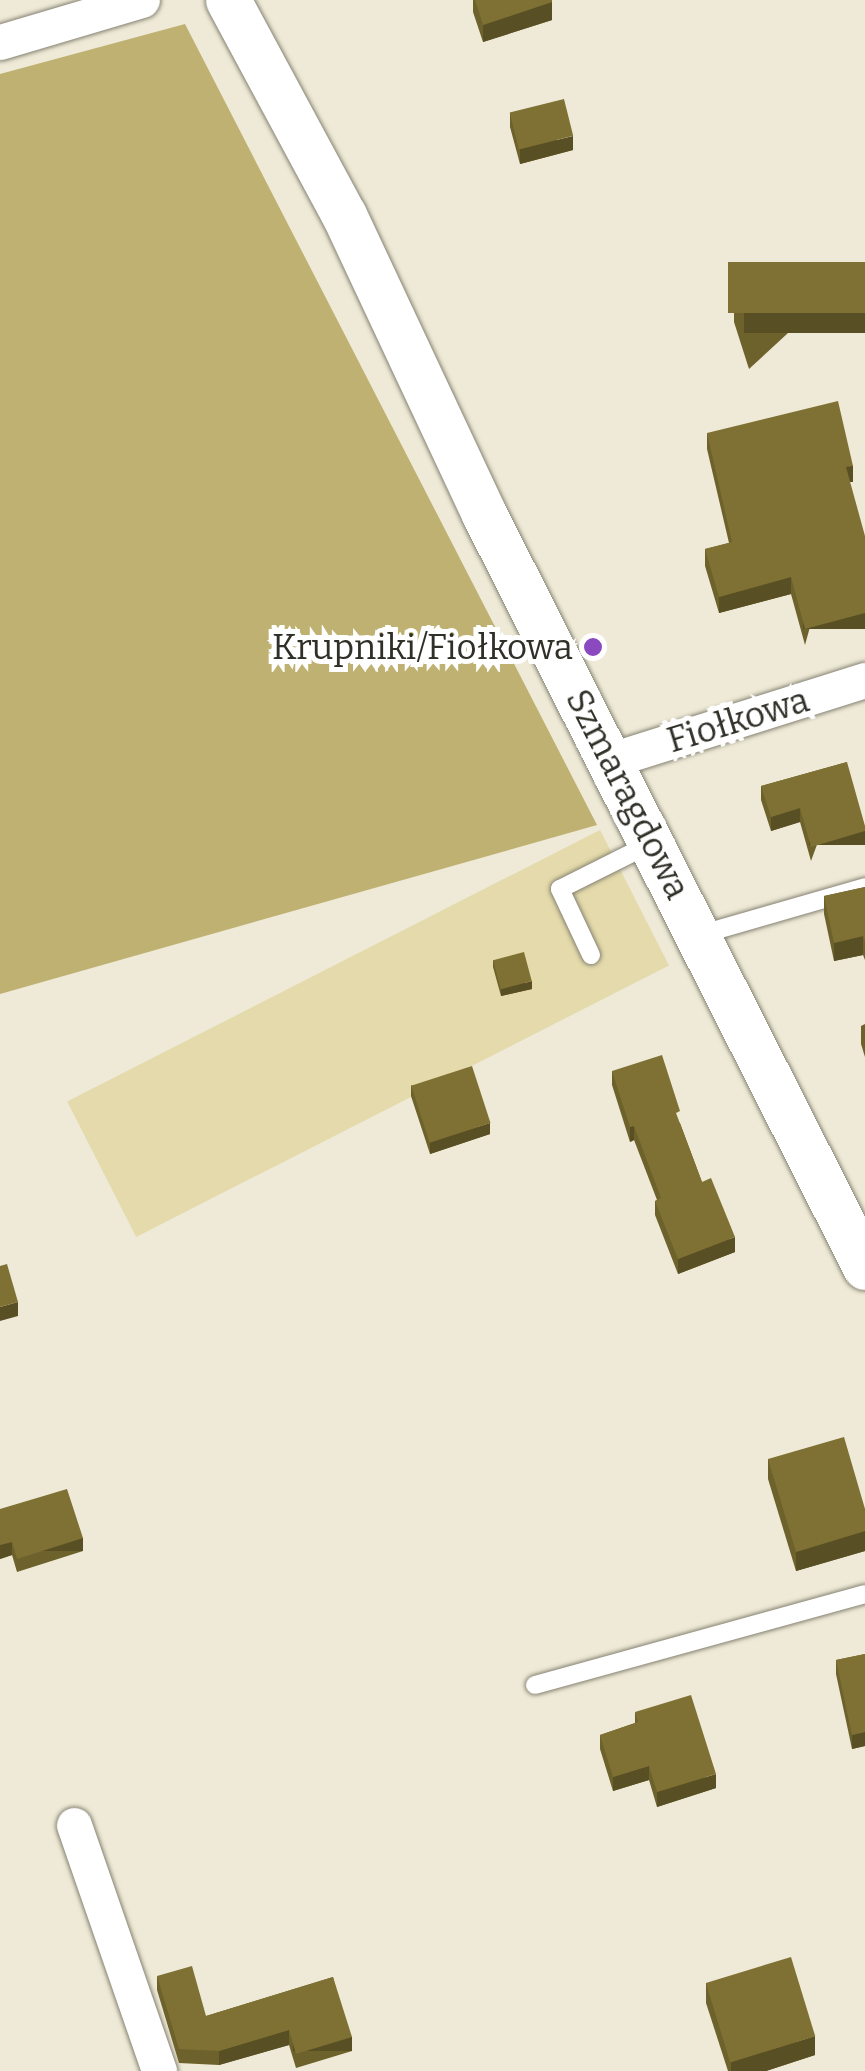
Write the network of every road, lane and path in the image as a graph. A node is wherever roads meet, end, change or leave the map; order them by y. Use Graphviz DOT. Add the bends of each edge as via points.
graph roads {
  1 [pos="142,0"];
  2 [pos="228,0"];
  3 [pos="0,42"];
  4 [pos="865,680"];
  5 [pos="611,760"];
  6 [pos="652,842"];
  7 [pos="865,887"];
  8 [pos="699,935"];
  9 [pos="591,955"];
  10 [pos="865,1267"];
  11 [pos="865,1594"];
  12 [pos="535,1685"];
  13 [pos="74,1825"];
  14 [pos="160,2071"];
  1 -- 3 [label="street"];
  2 -- 5 [label="street, Szmaragdowa" via="344,215 484,514"];
  4 -- 5 [label="street, Fiołkowa"];
  5 -- 6 [label="street, Szmaragdowa"];
  6 -- 8 [label="street, Szmaragdowa"];
  6 -- 9 [label="lane" via="560,889"];
  7 -- 8 [label="lane"];
  8 -- 10 [label="street, Szmaragdowa"];
  11 -- 12 [label="lane"];
  13 -- 14 [label="street"];
}
